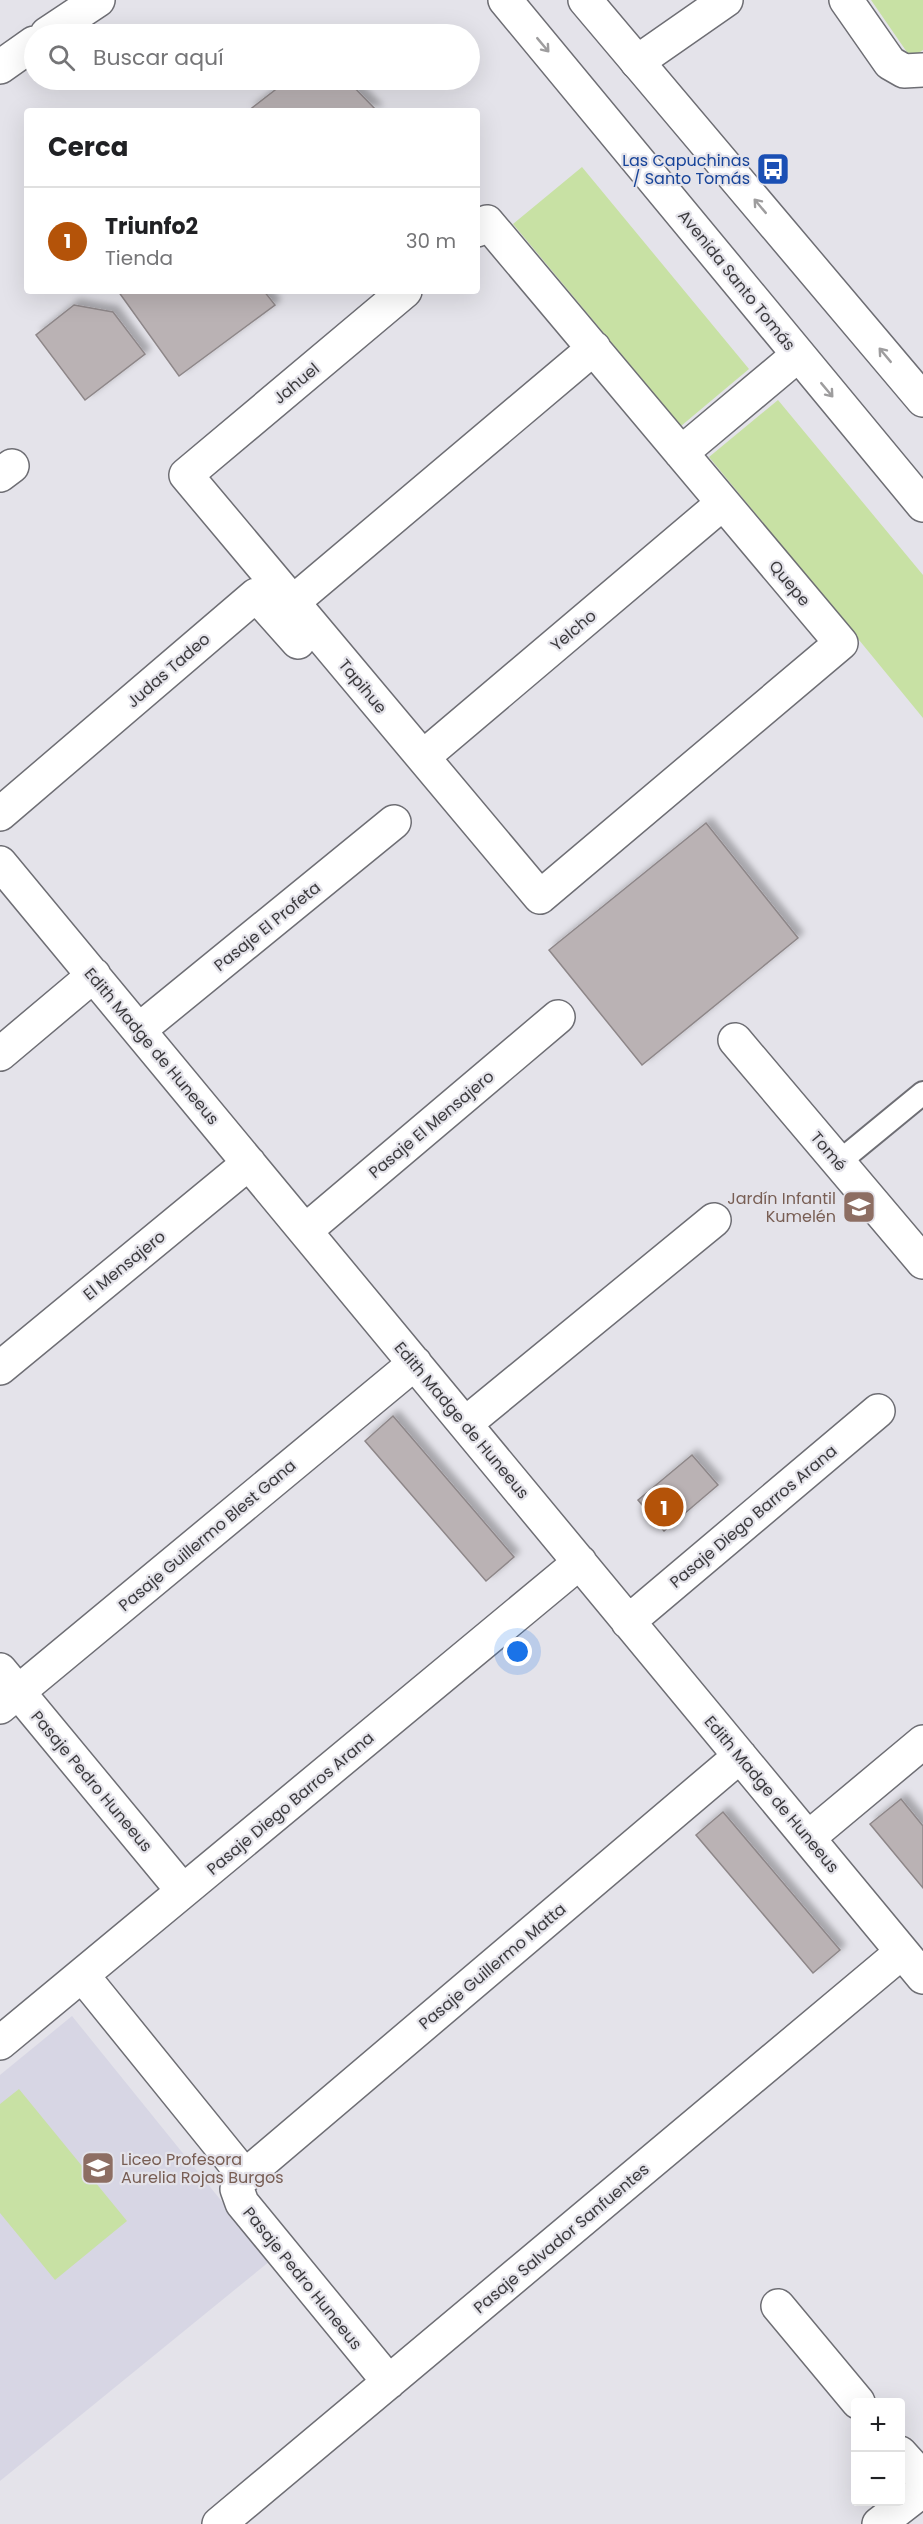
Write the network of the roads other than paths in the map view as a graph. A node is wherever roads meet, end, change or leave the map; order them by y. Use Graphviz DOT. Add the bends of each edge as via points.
graph roads {
  1 [pos="98,0"];
  2 [pos="505,0"];
  3 [pos="726,0"];
  4 [pos="846,0"];
  5 [pos="589,2"];
  6 [pos="62,24"];
  7 [pos="24,50"];
  8 [pos="637,62"];
  9 [pos="0,67"];
  10 [pos="923,70"];
  11 [pos="482,226"];
  12 [pos="401,294"];
  13 [pos="594,348"];
  14 [pos="798,355"];
  15 [pos="923,400"];
  16 [pos="681,453"];
  17 [pos="186,475"];
  18 [pos="723,503"];
  19 [pos="923,505"];
  20 [pos="293,602"];
  21 [pos="327,674"];
  22 [pos="423,757"];
  23 [pos="0,814"];
  24 [pos="394,822"];
  25 [pos="0,863"];
  26 [pos="540,897"];
  27 [pos="94,975"];
  28 [pos="558,1017"];
  29 [pos="139,1030"];
  30 [pos="735,1040"];
  31 [pos="0,1054"];
  32 [pos="923,1093"];
  33 [pos="839,1162"];
  34 [pos="249,1163"];
  35 [pos="714,1220"];
  36 [pos="305,1231"];
  37 [pos="923,1262"];
  38 [pos="415,1363"];
  39 [pos="0,1368"];
  40 [pos="878,1411"];
  41 [pos="465,1424"];
  42 [pos="580,1562"];
  43 [pos="628,1622"];
  44 [pos="6,1690"];
  45 [pos="923,1742"];
  46 [pos="740,1756"];
  47 [pos="808,1838"];
  48 [pos="183,1891"];
  49 [pos="902,1952"];
  50 [pos="82,1975"];
  51 [pos="923,1977"];
  52 [pos="0,2043"];
  53 [pos="244,2175"];
  54 [pos="778,2306"];
  55 [pos="389,2382"];
  56 [pos="854,2398"];
  57 [pos="905,2459"];
  58 [pos="923,2478"];
  59 [pos="923,2490"];
  60 [pos="219,2524"];
  61 [pos="879,2524"];
  1 -- 6 [label="street"];
  2 -- 14 [label="street, Avenida Santo Tomás, one-way"];
  3 -- 8 [label="street"];
  4 -- 10 [label="street" via="890,63 904,71"];
  5 -- 8 [label="street"];
  7 -- 9 [label="street"];
  15 -- 8 [label="street, one-way"];
  11 -- 13 [label="street, Quepe"];
  12 -- 17 [label="street, Jahuel"];
  13 -- 16 [label="street, Quepe"];
  13 -- 20 [label="street"];
  14 -- 16 [label="street"];
  14 -- 19 [label="street, Avenida Santo Tomás, one-way"];
  16 -- 18 [label="street, Quepe"];
  17 -- 20 [label="street, Tapihue"];
  18 -- 22 [label="street, Yelcho"];
  18 -- 26 [label="street, Quepe" via="841,643"];
  20 -- 22 [label="street, Tapihue"];
  21 -- 23 [label="street, Judas Tadeo" via="256,595"];
  22 -- 26 [label="street, Tapihue"];
  24 -- 29 [label="street, Pasaje El Profeta"];
  25 -- 27 [label="street, Edith Madge de Huneeus"];
  27 -- 29 [label="street, Edith Madge de Huneeus"];
  27 -- 31 [label="street"];
  28 -- 36 [label="street, Pasaje El Mensajero"];
  29 -- 34 [label="street, Edith Madge de Huneeus"];
  30 -- 33 [label="street, Tomé"];
  32 -- 33 [label="lane"];
  33 -- 37 [label="street, Tomé"];
  34 -- 36 [label="street, Edith Madge de Huneeus"];
  34 -- 39 [label="street, El Mensajero"];
  35 -- 41 [label="street"];
  36 -- 38 [label="street, Edith Madge de Huneeus"];
  38 -- 41 [label="street, Edith Madge de Huneeus"];
  38 -- 44 [label="street, Pasaje Guillermo Blest Gana"];
  40 -- 43 [label="street, Pasaje Diego Barros Arana"];
  41 -- 42 [label="street, Edith Madge de Huneeus"];
  42 -- 43 [label="street, Edith Madge de Huneeus"];
  42 -- 48 [label="street, Pasaje Diego Barros Arana"];
  43 -- 46 [label="street, Edith Madge de Huneeus"];
  44 -- 48 [label="street, Pasaje Pedro Huneeus"];
  45 -- 47 [label="street"];
  46 -- 47 [label="street, Edith Madge de Huneeus"];
  46 -- 53 [label="street, Pasaje Guillermo Matta"];
  47 -- 49 [label="street, Edith Madge de Huneeus"];
  48 -- 50 [label="street, Pasaje Diego Barros Arana"];
  49 -- 51 [label="street, Edith Madge de Huneeus"];
  49 -- 55 [label="street, Pasaje Salvador Sanfuentes"];
  50 -- 52 [label="street, Pasaje Diego Barros Arana"];
  50 -- 53 [label="street"];
  53 -- 55 [label="street, Pasaje Pedro Huneeus" via="237,2189 242,2204"];
  54 -- 56 [label="street"];
  55 -- 60 [label="street, Pasaje Salvador Sanfuentes"];
  57 -- 58 [label="street"];
  59 -- 61 [label="street"];
}
